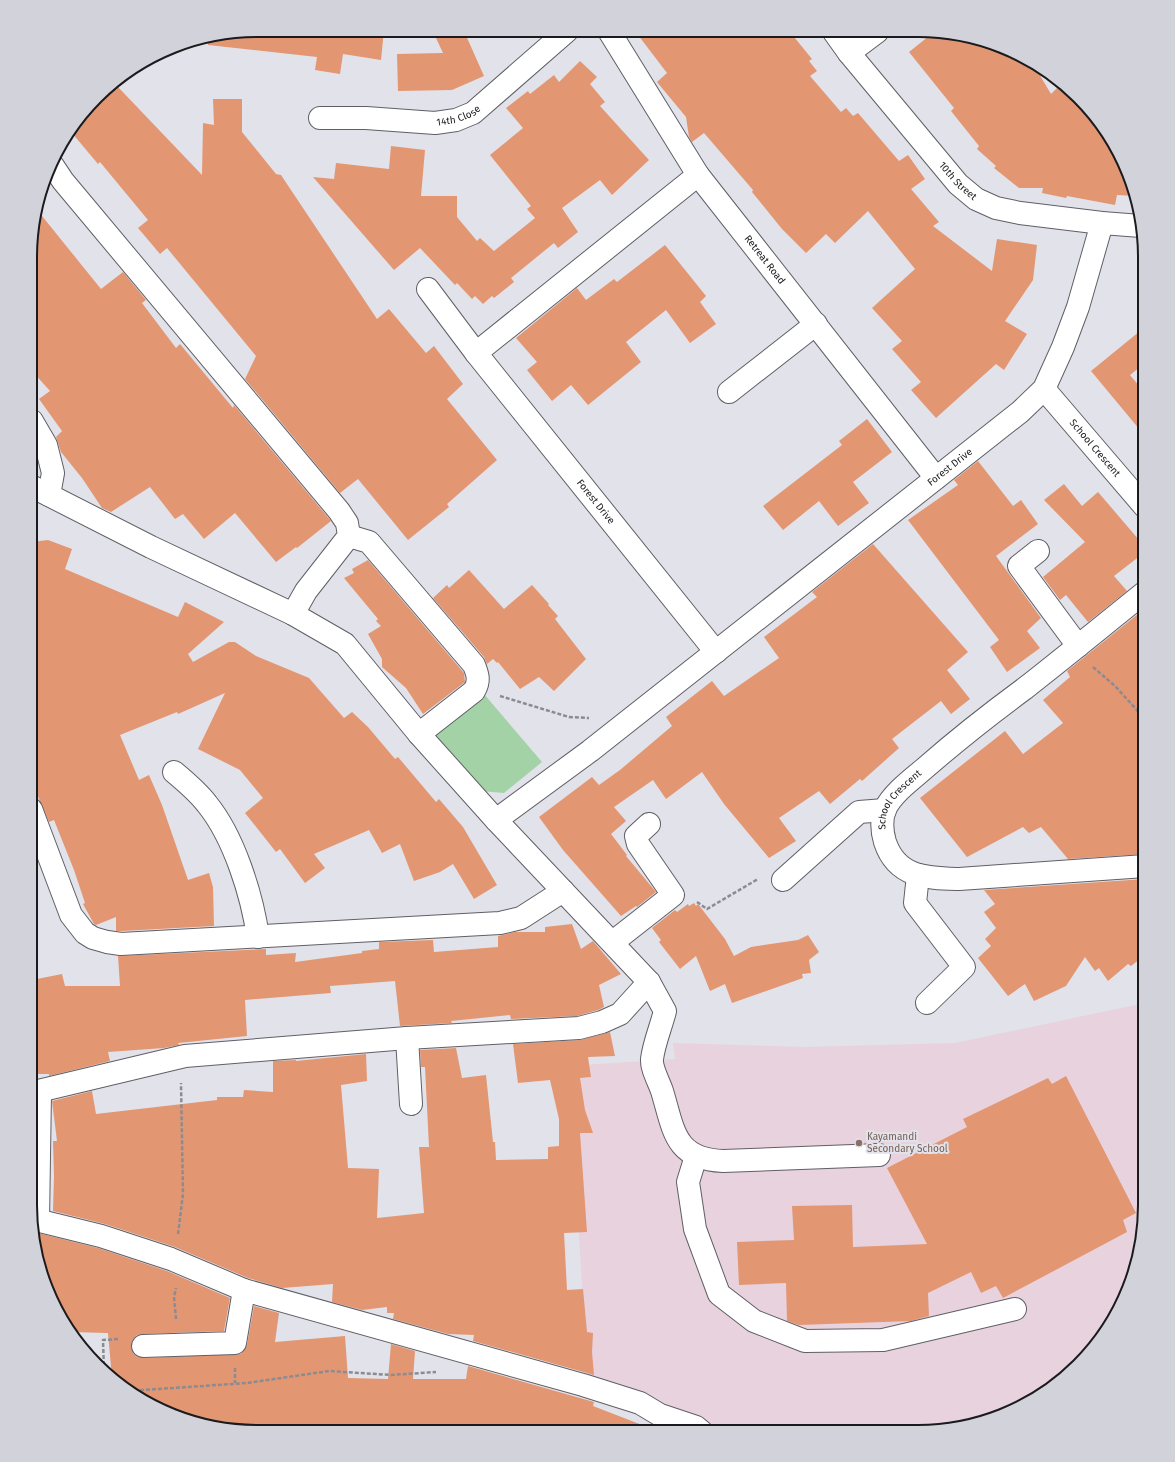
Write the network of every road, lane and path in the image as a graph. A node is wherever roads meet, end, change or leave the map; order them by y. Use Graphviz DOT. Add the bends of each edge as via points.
graph roads {
  1 [pos="560,37"];
  2 [pos="614,37"];
  3 [pos="838,37"];
  4 [pos="870,37"];
  5 [pos="849,53"];
  6 [pos="320,118"];
  7 [pos="58,172"];
  8 [pos="698,175"];
  9 [pos="1102,223"];
  10 [pos="1136,226"];
  11 [pos="428,288"];
  12 [pos="816,324"];
  13 [pos="476,353"];
  14 [pos="1044,389"];
  15 [pos="730,392"];
  16 [pos="37,430"];
  17 [pos="936,478"];
  18 [pos="40,491"];
  19 [pos="1138,499"];
  20 [pos="349,536"];
  21 [pos="1038,551"];
  22 [pos="1138,598"];
  23 [pos="291,609"];
  24 [pos="1078,646"];
  25 [pos="716,652"];
  26 [pos="479,683"];
  27 [pos="1138,711"];
  28 [pos="626,724"];
  29 [pos="419,734"];
  30 [pos="174,772"];
  31 [pos="885,810"];
  32 [pos="496,820"];
  33 [pos="649,824"];
  34 [pos="37,826"];
  35 [pos="1138,866"];
  36 [pos="918,875"];
  37 [pos="783,880"];
  38 [pos="562,891"];
  39 [pos="673,895"];
  40 [pos="258,937"];
  41 [pos="613,942"];
  42 [pos="649,982"];
  43 [pos="926,1003"];
  44 [pos="407,1038"];
  45 [pos="185,1056"];
  46 [pos="37,1092"];
  47 [pos="411,1104"];
  48 [pos="878,1155"];
  49 [pos="696,1156"];
  50 [pos="37,1221"];
  51 [pos="176,1261"];
  52 [pos="244,1290"];
  53 [pos="1015,1309"];
  54 [pos="177,1345"];
  55 [pos="143,1346"];
  56 [pos="454,1349"];
  57 [pos="104,1363"];
  58 [pos="139,1390"];
  59 [pos="690,1425"];
  1 -- 6 [label="street, 14th Close" via="473,113 456,120 435,123"];
  2 -- 8 [label="street, Retreat Road"];
  3 -- 5 [label="street, 10th Street"];
  4 -- 5 [label="street"];
  5 -- 9 [label="street, 10th Street" via="958,184 976,199 996,208 1020,213"];
  7 -- 20 [label="street" via="339,511 347,524"];
  7 -- 23 [label="street" via="131,248 307,456 340,500 352,522 348,539"];
  8 -- 12 [label="street, Retreat Road"];
  8 -- 13 [label="street"];
  9 -- 10 [label="street, 10th Street"];
  9 -- 14 [label="street, Forest Drive" via="1078,307"];
  11 -- 13 [label="street, Forest Drive"];
  12 -- 15 [label="street"];
  12 -- 17 [label="street, Retreat Road"];
  13 -- 25 [label="street, Forest Drive"];
  14 -- 17 [label="street, Forest Drive" via="1020,412"];
  14 -- 19 [label="street, School Crescent"];
  16 -- 18 [label="street" via="46,445 53,473"];
  17 -- 25 [label="street, Forest Drive"];
  18 -- 23 [label="street" via="151,548"];
  20 -- 23 [label="street"];
  20 -- 26 [label="street" via="369,542 474,665"];
  21 -- 24 [label="street" via="1019,566"];
  22 -- 24 [label="street, School Crescent"];
  23 -- 29 [label="street" via="345,644"];
  24 -- 27 [label="path" via="1083,658 1115,686"];
  24 -- 31 [label="street, School Crescent" via="935,759 901,788"];
  25 -- 28 [label="street, Forest Drive"];
  26 -- 28 [label="path" via="502,697 569,717"];
  26 -- 29 [label="street" via="474,691"];
  28 -- 32 [label="street, Forest Drive"];
  29 -- 32 [label="street"];
  30 -- 40 [label="street" via="208,804 221,824 247,890"];
  31 -- 36 [label="street, School Crescent" via="882,830 889,853 900,867"];
  31 -- 37 [label="street" via="859,812"];
  32 -- 38 [label="street"];
  33 -- 39 [label="street" via="636,836 638,844"];
  34 -- 40 [label="street" via="71,915 85,933 93,938 121,944"];
  35 -- 36 [label="street, School Crescent" via="959,879"];
  36 -- 43 [label="street" via="915,903 964,967"];
  37 -- 39 [label="path" via="757,879 707,908 693,899"];
  38 -- 40 [label="street" via="521,918 500,923"];
  38 -- 41 [label="street"];
  39 -- 41 [label="street"];
  41 -- 42 [label="street"];
  42 -- 44 [label="street" via="620,1014 579,1028"];
  42 -- 49 [label="street" via="664,1011 652,1060 677,1139 685,1149"];
  44 -- 45 [label="street"];
  44 -- 47 [label="street"];
  45 -- 46 [label="street"];
  45 -- 51 [label="path" via="180,1087 183,1194"];
  48 -- 49 [label="street" via="723,1161"];
  49 -- 53 [label="street" via="688,1182 695,1229 719,1294 754,1321 805,1341 883,1340"];
  50 -- 51 [label="street" via="100,1236"];
  51 -- 52 [label="street"];
  51 -- 54 [label="path" via="174,1297"];
  52 -- 54 [label="street" via="235,1343"];
  52 -- 56 [label="street"];
  54 -- 55 [label="street"];
  55 -- 57 [label="path" via="117,1338 103,1340"];
  56 -- 58 [label="path" via="438,1372 391,1375 329,1371 248,1383"];
  56 -- 59 [label="street" via="640,1403 660,1415"];
}
